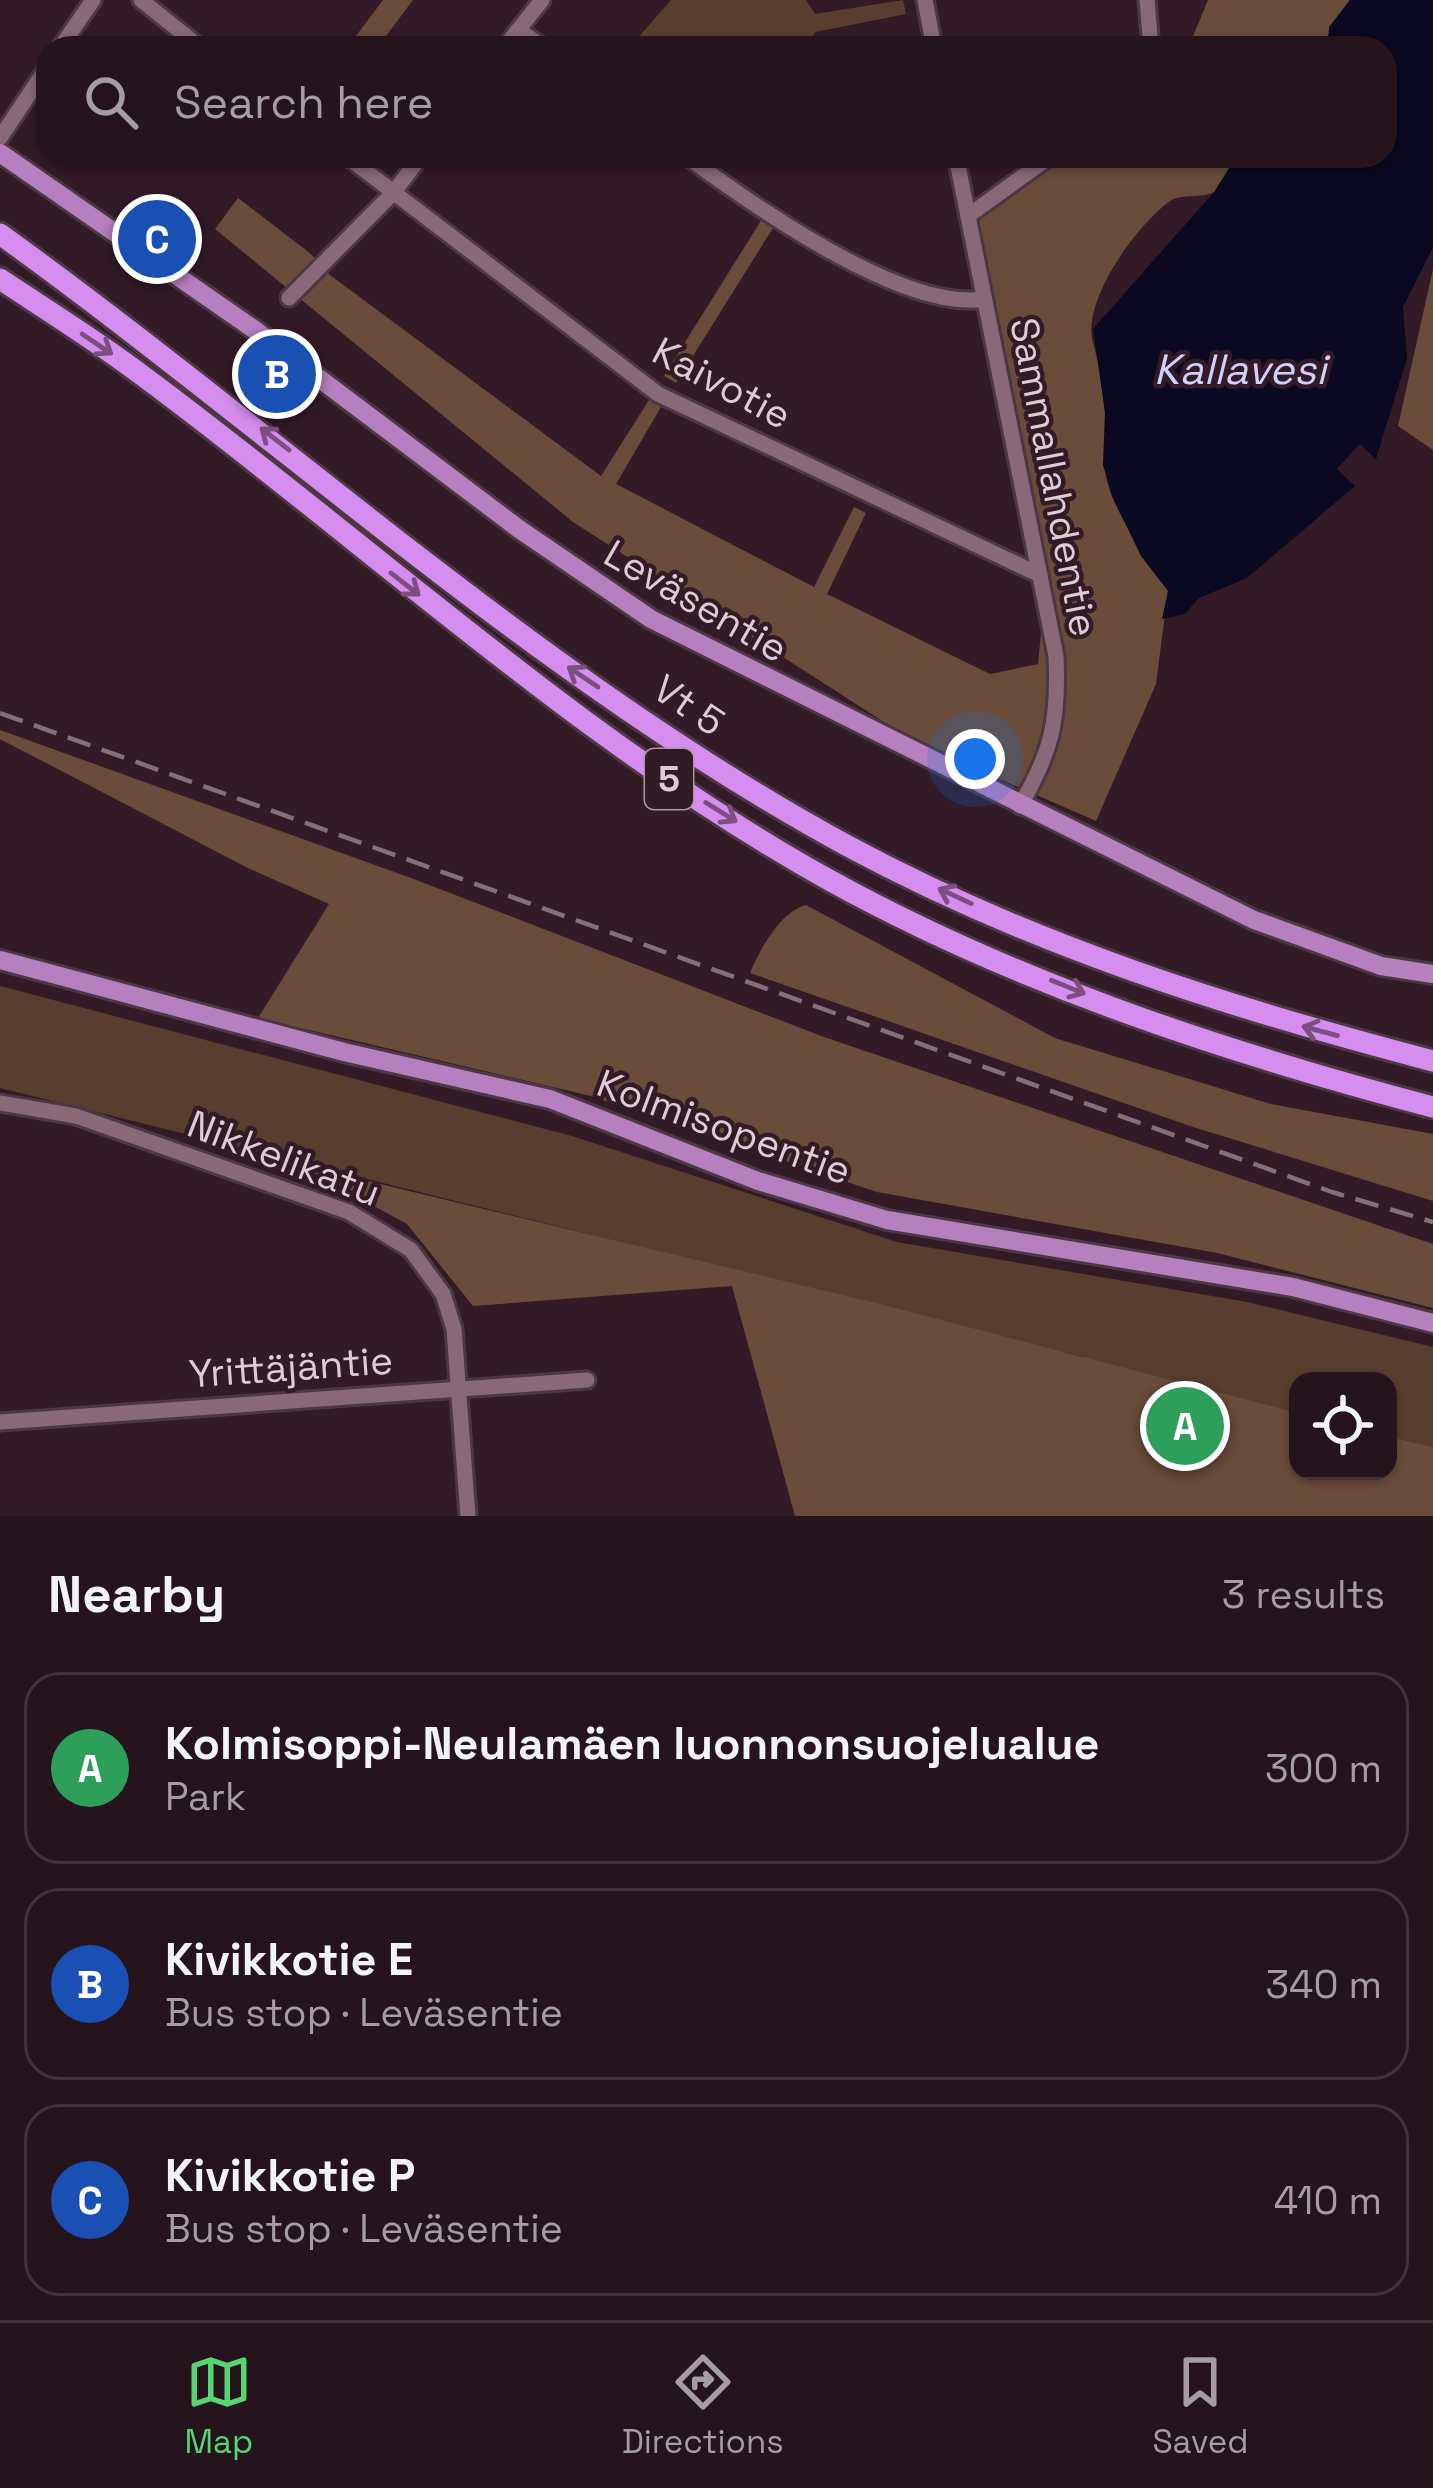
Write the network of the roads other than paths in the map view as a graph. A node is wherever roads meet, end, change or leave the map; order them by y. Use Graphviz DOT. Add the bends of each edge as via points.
graph roads {
  1 [pos="93,0"];
  2 [pos="141,0"];
  3 [pos="542,0"];
  4 [pos="925,0"];
  5 [pos="1148,0"];
  6 [pos="518,30"];
  7 [pos="68,36"];
  8 [pos="185,36"];
  9 [pos="513,36"];
  10 [pos="527,36"];
  11 [pos="932,36"];
  12 [pos="1150,36"];
  13 [pos="36,84"];
  14 [pos="0,138"];
  15 [pos="0,153"];
  16 [pos="362,168"];
  17 [pos="412,168"];
  18 [pos="704,168"];
  19 [pos="958,168"];
  20 [pos="1034,168"];
  21 [pos="394,192"];
  22 [pos="968,216"];
  23 [pos="0,234"];
  24 [pos="0,279"];
  25 [pos="289,298"];
  26 [pos="984,299"];
  27 [pos="1040,574"];
  28 [pos="1020,806"];
  29 [pos="0,960"];
  30 [pos="1433,974"];
  31 [pos="1433,1061"];
  32 [pos="0,1102"];
  33 [pos="1433,1107"];
  34 [pos="1433,1323"];
  35 [pos="587,1380"];
  36 [pos="459,1390"];
  37 [pos="0,1422"];
  38 [pos="468,1516"];
  1 -- 7 [label="street"];
  2 -- 8 [label="street"];
  3 -- 6 [label="street"];
  4 -- 11 [label="street"];
  5 -- 12 [label="street"];
  6 -- 9 [label="street"];
  6 -- 10 [label="street"];
  13 -- 14 [label="street"];
  15 -- 28 [label="main road, Leväsentie" via="634,608"];
  16 -- 21 [label="street, Kaivotie"];
  17 -- 21 [label="street"];
  18 -- 26 [label="street" via="831,252 934,296"];
  19 -- 22 [label="street, Sammallahdentie"];
  20 -- 22 [label="street"];
  21 -- 25 [label="street"];
  21 -- 27 [label="street, Kaivotie" via="658,394"];
  22 -- 26 [label="street, Sammallahdentie"];
  31 -- 23 [label="highway, Vt 5 / 5, one-way" via="1131,973 847,845 536,644"];
  24 -- 33 [label="highway, Vt 5 / 5, one-way" via="142,374 516,672 831,881 970,947 1261,1062"];
  26 -- 27 [label="street, Sammallahdentie"];
  27 -- 28 [label="street, Sammallahdentie" via="1058,716"];
  28 -- 30 [label="main road, Leväsentie" via="1324,949"];
  29 -- 34 [label="main road, Kolmisopentie" via="550,1099 758,1181 887,1220 1293,1287"];
  32 -- 36 [label="street, Nikkelikatu" via="76,1116 380,1228 411,1250 443,1294"];
  35 -- 36 [label="street, Yrittäjäntie"];
  36 -- 37 [label="street, Yrittäjäntie"];
  36 -- 38 [label="street, Nikkelikatu"];
}
